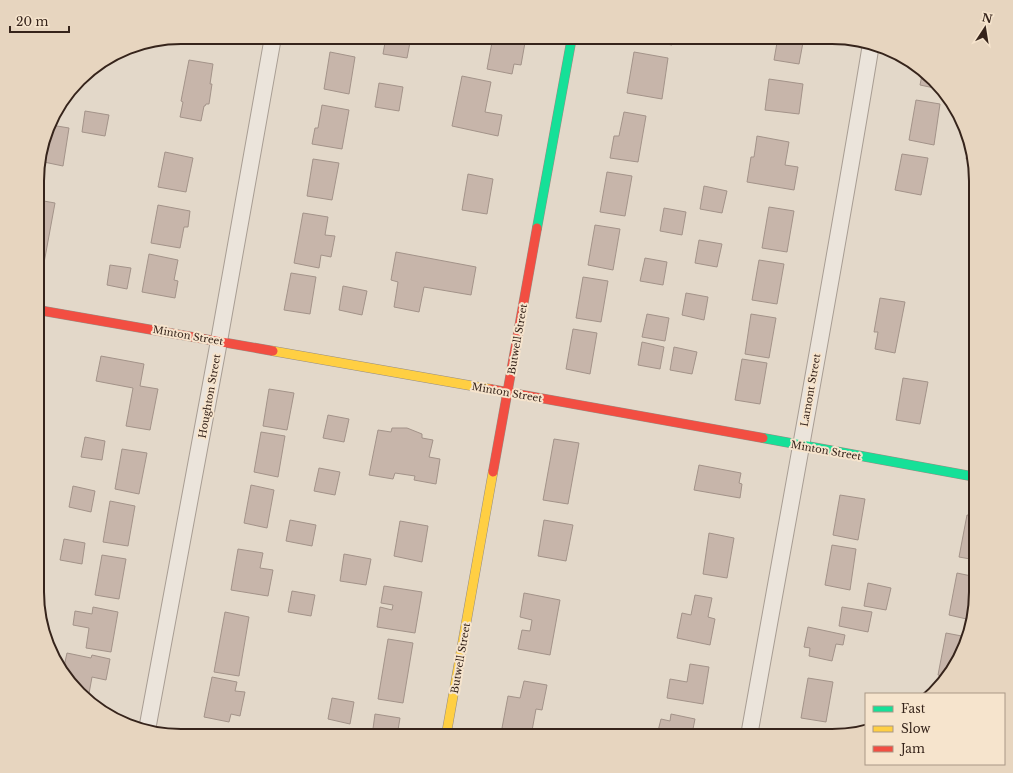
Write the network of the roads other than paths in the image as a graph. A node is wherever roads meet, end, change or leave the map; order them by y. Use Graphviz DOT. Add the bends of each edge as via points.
graph roads {
  1 [pos="272,44"];
  2 [pos="571,44"];
  3 [pos="870,50"];
  4 [pos="44,311"];
  5 [pos="219,341"];
  6 [pos="507,392"];
  7 [pos="800,445"];
  8 [pos="969,476"];
  9 [pos="148,725"];
  10 [pos="447,729"];
  11 [pos="750,729"];
  1 -- 5 [label="street, Houghton Street"];
  2 -- 6 [label="street, Butwell Street"];
  3 -- 7 [label="street, Lamont Street" via="840,231"];
  4 -- 5 [label="street, Minton Street"];
  5 -- 6 [label="street, Minton Street"];
  5 -- 9 [label="street, Houghton Street"];
  6 -- 7 [label="street, Minton Street"];
  6 -- 10 [label="street, Butwell Street"];
  7 -- 8 [label="street, Minton Street"];
  7 -- 11 [label="street, Lamont Street"];
}
